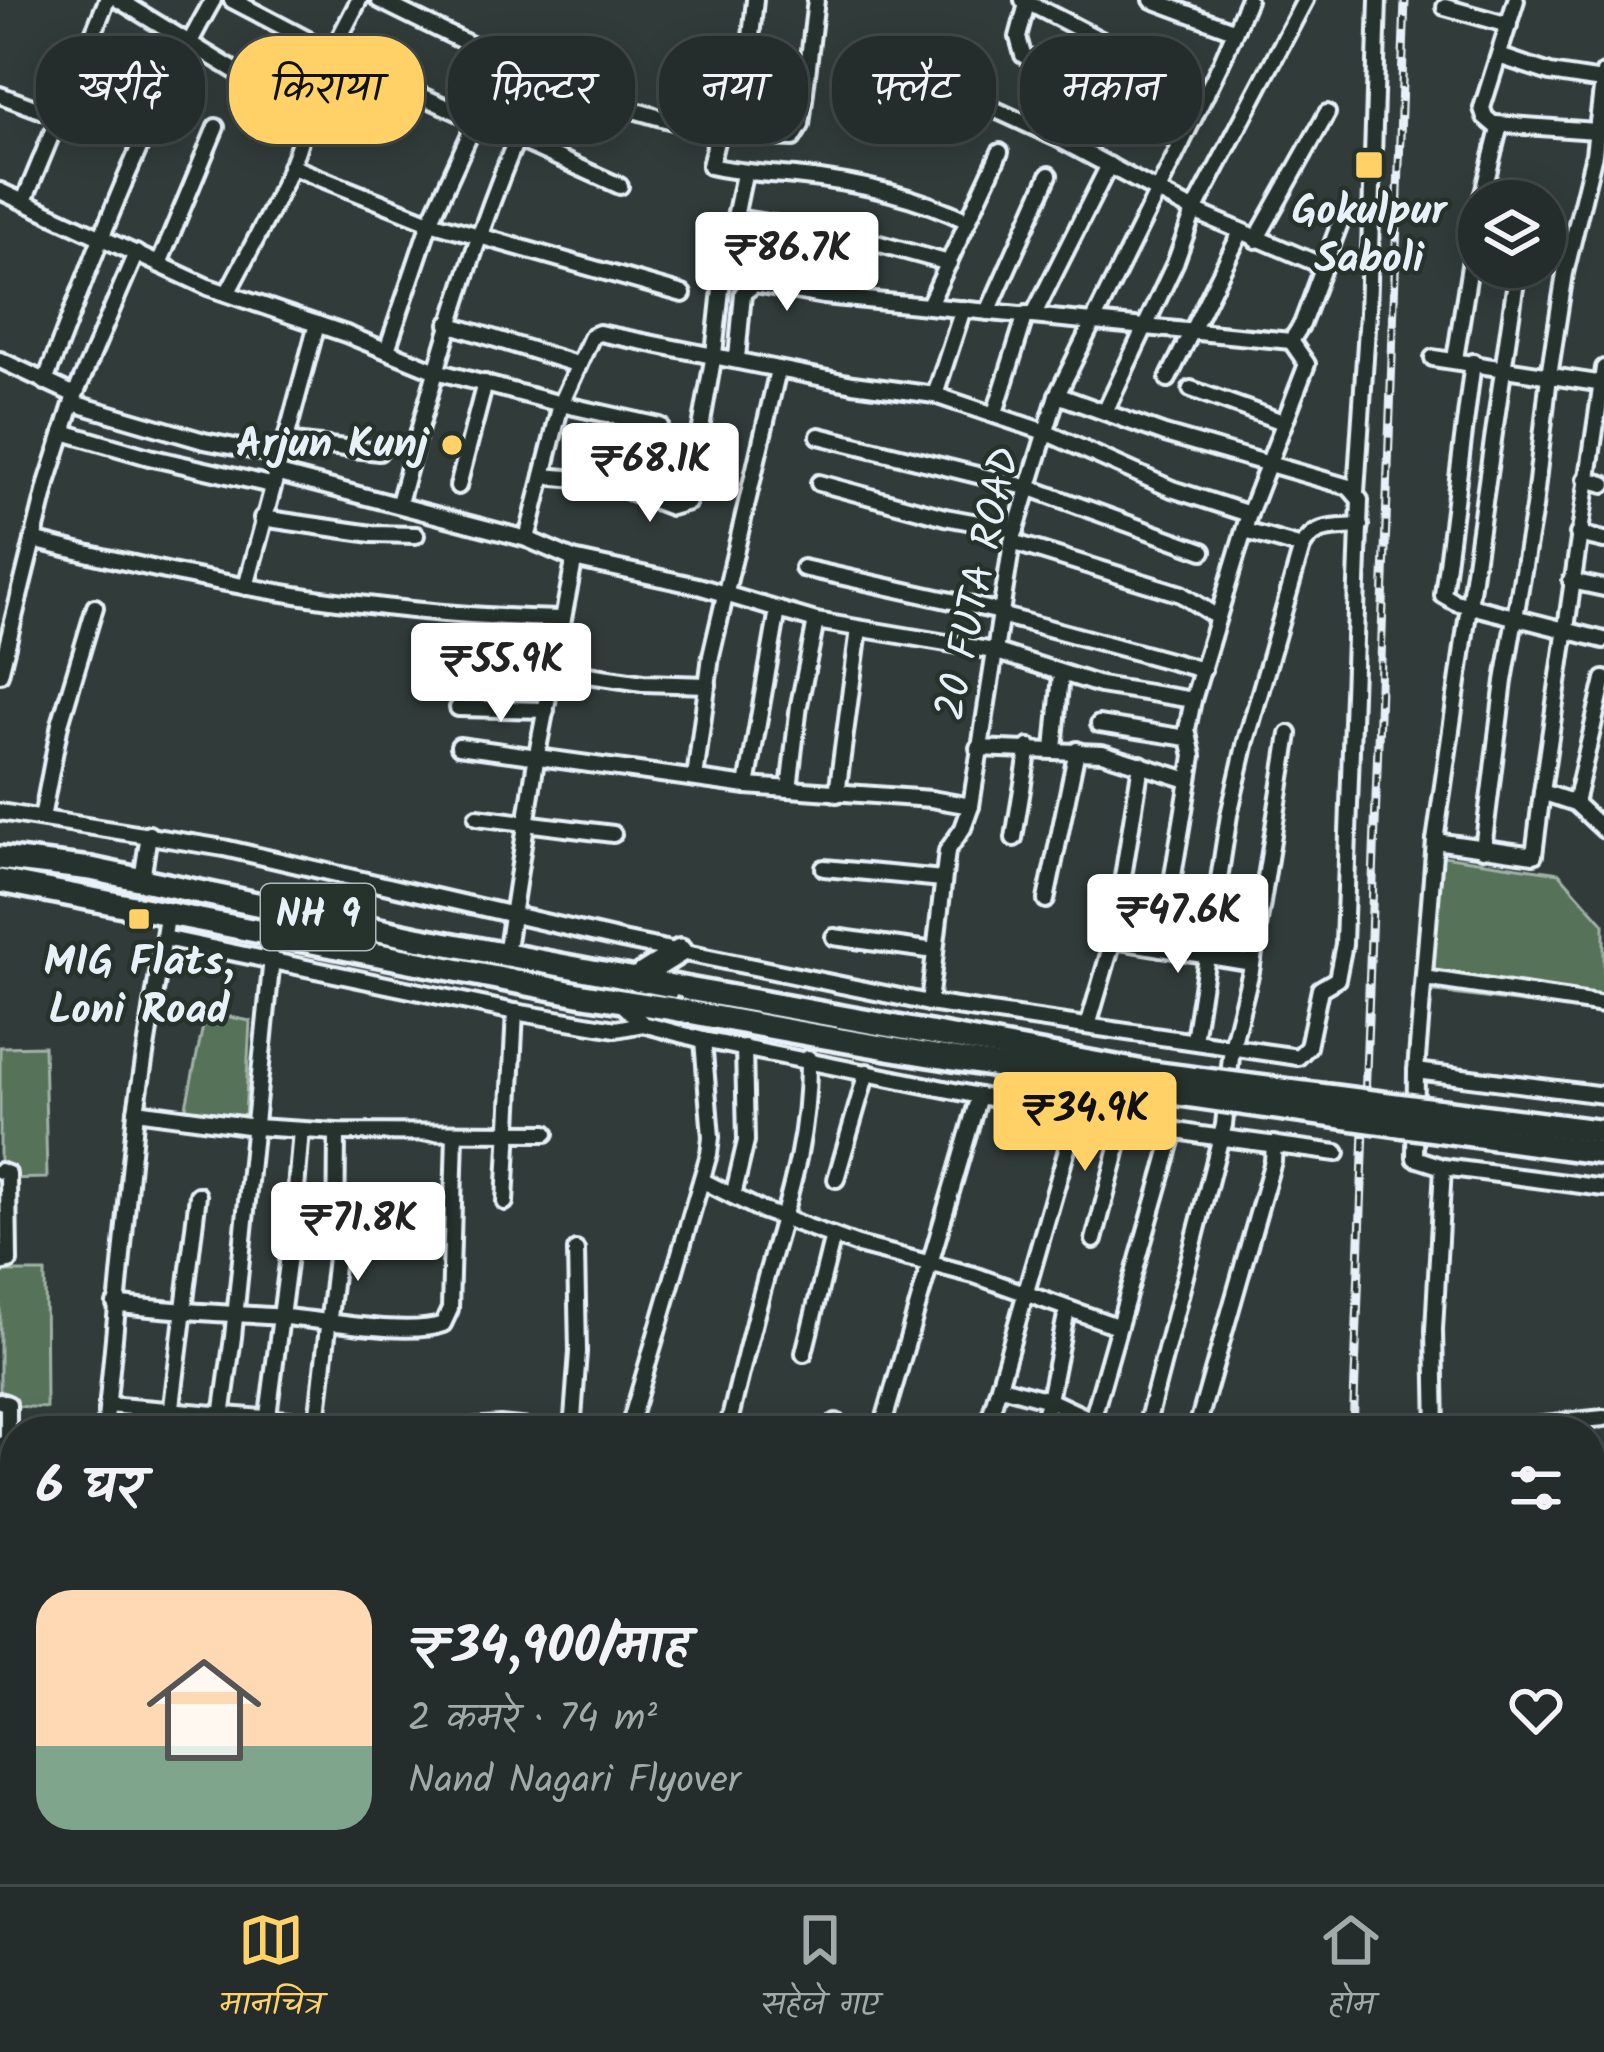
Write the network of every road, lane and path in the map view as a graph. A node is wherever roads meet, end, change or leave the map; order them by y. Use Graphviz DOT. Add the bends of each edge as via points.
graph roads {
  1 [pos="106,0"];
  2 [pos="119,0"];
  3 [pos="214,0"];
  4 [pos="232,0"];
  5 [pos="359,0"];
  6 [pos="379,0"];
  7 [pos="755,0"];
  8 [pos="816,0"];
  9 [pos="1026,0"];
  10 [pos="1152,0"];
  11 [pos="1248,0"];
  12 [pos="1305,0"];
  13 [pos="1378,0"];
  14 [pos="1516,0"];
  15 [pos="1445,7"];
  16 [pos="1509,25"];
  17 [pos="1233,30"];
  18 [pos="90,36"];
  19 [pos="175,36"];
  20 [pos="193,36"];
  21 [pos="298,36"];
  22 [pos="340,36"];
  23 [pos="751,36"];
  24 [pos="1020,44"];
  25 [pos="205,54"];
  26 [pos="1499,56"];
  27 [pos="808,63"];
  28 [pos="1603,77"];
  29 [pos="1205,94"];
  30 [pos="0,95"];
  31 [pos="1202,100"];
  32 [pos="36,108"];
  33 [pos="996,111"];
  34 [pos="1327,112"];
  35 [pos="1601,115"];
  36 [pos="659,116"];
  37 [pos="1496,124"];
  38 [pos="216,127"];
  39 [pos="1597,131"];
  40 [pos="45,144"];
  41 [pos="143,144"];
  42 [pos="465,144"];
  43 [pos="514,144"];
  44 [pos="525,144"];
  45 [pos="715,144"];
  46 [pos="1181,144"];
  47 [pos="1000,152"];
  48 [pos="1108,165"];
  49 [pos="290,166"];
  50 [pos="744,174"];
  51 [pos="1049,175"];
  52 [pos="1487,180"];
  53 [pos="620,186"];
  54 [pos="0,190"];
  55 [pos="1157,191"];
  56 [pos="24,201"];
  57 [pos="1194,211"];
  58 [pos="1342,214"];
  59 [pos="736,218"];
  60 [pos="968,221"];
  61 [pos="430,222"];
  62 [pos="1241,232"];
  63 [pos="478,233"];
  64 [pos="101,236"];
  65 [pos="1256,240"];
  66 [pos="136,253"];
  67 [pos="949,263"];
  68 [pos="159,264"];
  69 [pos="1323,266"];
  70 [pos="1466,288"];
  71 [pos="1515,288"];
  72 [pos="228,292"];
  73 [pos="683,294"];
  74 [pos="929,304"];
  75 [pos="963,309"];
  76 [pos="988,312"];
  77 [pos="1030,314"];
  78 [pos="1092,320"];
  79 [pos="448,324"];
  80 [pos="317,325"];
  81 [pos="1144,325"];
  82 [pos="1194,330"];
  83 [pos="1291,340"];
  84 [pos="387,350"];
  85 [pos="714,354"];
  86 [pos="737,358"];
  87 [pos="1433,358"];
  88 [pos="1455,359"];
  89 [pos="0,361"];
  90 [pos="1473,362"];
  91 [pos="576,364"];
  92 [pos="1505,369"];
  93 [pos="778,370"];
  94 [pos="436,371"];
  95 [pos="1549,376"];
  96 [pos="1603,378"];
  97 [pos="1168,379"];
  98 [pos="45,382"];
  99 [pos="485,383"];
  100 [pos="1191,389"];
  101 [pos="935,395"];
  102 [pos="1057,395"];
  103 [pos="74,399"];
  104 [pos="561,404"];
  105 [pos="1105,412"];
  106 [pos="995,413"];
  107 [pos="1283,422"];
  108 [pos="660,426"];
  109 [pos="64,432"];
  110 [pos="1045,432"];
  111 [pos="819,436"];
  112 [pos="1598,437"];
  113 [pos="283,448"];
  114 [pos="379,452"];
  115 [pos="1267,464"];
  116 [pos="543,476"];
  117 [pos="273,479"];
  118 [pos="1586,479"];
  119 [pos="819,483"];
  120 [pos="1604,484"];
  121 [pos="458,486"];
  122 [pos="1030,488"];
  123 [pos="1356,493"];
  124 [pos="399,502"];
  125 [pos="1249,514"];
  126 [pos="262,518"];
  127 [pos="1360,526"];
  128 [pos="1245,531"];
  129 [pos="1578,534"];
  130 [pos="416,535"];
  131 [pos="1014,536"];
  132 [pos="526,539"];
  133 [pos="33,540"];
  134 [pos="1604,540"];
  135 [pos="1302,547"];
  136 [pos="1204,551"];
  137 [pos="573,559"];
  138 [pos="803,568"];
  139 [pos="1571,580"];
  140 [pos="246,587"];
  141 [pos="1604,588"];
  142 [pos="728,594"];
  143 [pos="1468,605"];
  144 [pos="95,608"];
  145 [pos="778,610"];
  146 [pos="1000,614"];
  147 [pos="1516,615"];
  148 [pos="1217,617"];
  149 [pos="561,620"];
  150 [pos="816,620"];
  151 [pos="859,629"];
  152 [pos="1564,629"];
  153 [pos="1604,640"];
  154 [pos="994,651"];
  155 [pos="554,670"];
  156 [pos="1204,670"];
  157 [pos="0,674"];
  158 [pos="1061,675"];
  159 [pos="1604,679"];
  160 [pos="707,685"];
  161 [pos="1193,700"];
  162 [pos="458,708"];
  163 [pos="546,710"];
  164 [pos="1099,724"];
  165 [pos="1289,734"];
  166 [pos="1187,738"];
  167 [pos="459,746"];
  168 [pos="1029,747"];
  169 [pos="978,748"];
  170 [pos="1054,749"];
  171 [pos="1077,749"];
  172 [pos="537,754"];
  173 [pos="1141,764"];
  174 [pos="695,778"];
  175 [pos="1188,780"];
  176 [pos="747,785"];
  177 [pos="789,788"];
  178 [pos="1542,792"];
  179 [pos="837,794"];
  180 [pos="1575,803"];
  181 [pos="970,806"];
  182 [pos="0,812"];
  183 [pos="477,817"];
  184 [pos="42,818"];
  185 [pos="526,820"];
  186 [pos="1604,830"];
  187 [pos="149,834"];
  188 [pos="613,834"];
  189 [pos="1014,838"];
  190 [pos="1435,841"];
  191 [pos="1483,849"];
  192 [pos="0,858"];
  193 [pos="824,868"];
  194 [pos="943,879"];
  195 [pos="0,880"];
  196 [pos="142,880"];
  197 [pos="1046,900"];
  198 [pos="168,911"];
  199 [pos="512,915"];
  200 [pos="164,938"];
  201 [pos="834,938"];
  202 [pos="1113,940"];
  203 [pos="1161,948"];
  204 [pos="680,950"];
  205 [pos="935,950"];
  206 [pos="506,955"];
  207 [pos="1206,955"];
  208 [pos="272,958"];
  209 [pos="1252,963"];
  210 [pos="1424,978"];
  211 [pos="635,979"];
  212 [pos="619,1000"];
  213 [pos="928,1003"];
  214 [pos="1604,1005"];
  215 [pos="515,1012"];
  216 [pos="644,1024"];
  217 [pos="1088,1026"];
  218 [pos="703,1040"];
  219 [pos="1194,1040"];
  220 [pos="744,1047"];
  221 [pos="1232,1047"];
  222 [pos="808,1058"];
  223 [pos="1416,1071"];
  224 [pos="867,1072"];
  225 [pos="1604,1095"];
  226 [pos="979,1096"];
  227 [pos="136,1111"];
  228 [pos="1078,1112"];
  229 [pos="1125,1121"];
  230 [pos="255,1127"];
  231 [pos="301,1130"];
  232 [pos="1175,1130"];
  233 [pos="337,1132"];
  234 [pos="511,1132"];
  235 [pos="546,1132"];
  236 [pos="1604,1132"];
  237 [pos="455,1134"];
  238 [pos="1219,1135"];
  239 [pos="1274,1144"];
  240 [pos="1336,1153"];
  241 [pos="1604,1153"];
  242 [pos="1444,1167"];
  243 [pos="0,1172"];
  244 [pos="836,1179"];
  245 [pos="703,1180"];
  246 [pos="1604,1188"];
  247 [pos="198,1195"];
  248 [pos="734,1196"];
  249 [pos="505,1202"];
  250 [pos="783,1218"];
  251 [pos="4,1223"];
  252 [pos="833,1236"];
  253 [pos="1094,1240"];
  254 [pos="576,1250"];
  255 [pos="0,1263"];
  256 [pos="930,1264"];
  257 [pos="1025,1294"];
  258 [pos="115,1304"];
  259 [pos="1067,1310"];
  260 [pos="183,1313"];
  261 [pos="235,1316"];
  262 [pos="282,1317"];
  263 [pos="329,1322"];
  264 [pos="1117,1327"];
  265 [pos="804,1353"];
  266 [pos="1000,1387"];
  267 [pos="1049,1400"];
  268 [pos="107,1406"];
  269 [pos="172,1411"];
  270 [pos="106,1416"];
  271 [pos="171,1416"];
  272 [pos="192,1416"];
  273 [pos="222,1416"];
  274 [pos="269,1416"];
  275 [pos="318,1416"];
  276 [pos="573,1416"];
  277 [pos="632,1416"];
  278 [pos="731,1416"];
  279 [pos="885,1416"];
  280 [pos="991,1416"];
  281 [pos="1043,1416"];
  282 [pos="1076,1416"];
  283 [pos="1093,1416"];
  284 [pos="1149,1416"];
  285 [pos="1200,1416"];
  286 [pos="1436,1416"];
  287 [pos="1479,1884"];
  288 [pos="1498,1884"];
  1 -- 18 [label="street"];
  2 -- 19 [label="street"];
  3 -- 20 [label="street"];
  4 -- 21 [label="street"];
  5 -- 22 [label="street"];
  6 -- 36 [label="street" via="510,65"];
  7 -- 23 [label="street"];
  8 -- 27 [label="street"];
  9 -- 24 [label="street"];
  9 -- 29 [label="street"];
  10 -- 17 [label="street"];
  11 -- 17 [label="street, 20 FUTA ROAD"];
  12 -- 57 [label="street"];
  13 -- 123 [label="street"];
  14 -- 16 [label="street"];
  15 -- 16 [label="street"];
  16 -- 26 [label="street"];
  17 -- 29 [label="street, 20 FUTA ROAD"];
  25 -- 49 [label="street" via="304,113"];
  26 -- 28 [label="street" via="1550,73"];
  26 -- 37 [label="street" via="1482,108"];
  28 -- 35 [label="street"];
  29 -- 31 [label="street, 20 FUTA ROAD"];
  30 -- 32 [label="street"];
  33 -- 48 [label="street"];
  34 -- 65 [label="street"];
  35 -- 39 [label="street"];
  37 -- 39 [label="street"];
  37 -- 52 [label="street"];
  38 -- 68 [label="street"];
  39 -- 95 [label="street"];
  40 -- 56 [label="street"];
  41 -- 64 [label="street"];
  42 -- 61 [label="street"];
  43 -- 63 [label="street"];
  44 -- 53 [label="street"];
  45 -- 50 [label="street" via="710,166"];
  46 -- 55 [label="street, 20 FUTA ROAD"];
  47 -- 60 [label="street"];
  48 -- 55 [label="street"];
  48 -- 77 [label="street"];
  49 -- 61 [label="street"];
  49 -- 72 [label="street"];
  50 -- 59 [label="street"];
  50 -- 60 [label="street" via="844,182"];
  51 -- 76 [label="street"];
  54 -- 56 [label="street"];
  55 -- 57 [label="street"];
  55 -- 78 [label="street, 20 FUTA ROAD"];
  56 -- 64 [label="street"];
  57 -- 62 [label="street"];
  57 -- 81 [label="street"];
  58 -- 69 [label="street"];
  59 -- 67 [label="street"];
  59 -- 85 [label="street"];
  60 -- 67 [label="street"];
  61 -- 63 [label="street"];
  61 -- 84 [label="street"];
  62 -- 65 [label="street"];
  62 -- 82 [label="street"];
  63 -- 73 [label="street"];
  63 -- 79 [label="street"];
  64 -- 66 [label="street"];
  64 -- 98 [label="street"];
  65 -- 69 [label="street"];
  66 -- 68 [label="street"];
  66 -- 103 [label="street"];
  67 -- 74 [label="street"];
  68 -- 72 [label="street"];
  69 -- 83 [label="street"];
  70 -- 88 [label="street"];
  71 -- 92 [label="street"];
  72 -- 80 [label="street"];
  74 -- 75 [label="street"];
  74 -- 86 [label="street" via="755,284 743,293"];
  75 -- 76 [label="street"];
  75 -- 101 [label="street"];
  76 -- 77 [label="street"];
  77 -- 78 [label="street"];
  77 -- 106 [label="street"];
  78 -- 81 [label="street"];
  78 -- 102 [label="street, 20 FUTA ROAD"];
  79 -- 91 [label="street"];
  79 -- 94 [label="street"];
  80 -- 84 [label="street"];
  80 -- 113 [label="street"];
  81 -- 82 [label="street"];
  81 -- 105 [label="street"];
  82 -- 83 [label="street"];
  82 -- 97 [label="street"];
  83 -- 107 [label="street" via="1307,364"];
  84 -- 94 [label="street"];
  85 -- 86 [label="street"];
  85 -- 91 [label="street" via="599,333"];
  85 -- 116 [label="street" via="682,507 602,481"];
  86 -- 93 [label="street"];
  87 -- 88 [label="street"];
  88 -- 90 [label="street"];
  89 -- 98 [label="street"];
  90 -- 92 [label="street"];
  90 -- 143 [label="street" via="1442,589"];
  91 -- 104 [label="street"];
  92 -- 95 [label="street"];
  92 -- 143 [label="street"];
  93 -- 101 [label="street"];
  93 -- 142 [label="street"];
  94 -- 99 [label="street"];
  94 -- 124 [label="street"];
  95 -- 96 [label="street"];
  95 -- 147 [label="street"];
  96 -- 112 [label="street"];
  98 -- 103 [label="street"];
  99 -- 104 [label="street"];
  99 -- 121 [label="street"];
  100 -- 107 [label="street"];
  101 -- 106 [label="street"];
  102 -- 105 [label="street"];
  102 -- 110 [label="street, 20 FUTA ROAD"];
  103 -- 109 [label="street"];
  103 -- 113 [label="street" via="204,441"];
  104 -- 108 [label="street"];
  104 -- 116 [label="street"];
  105 -- 115 [label="street"];
  106 -- 110 [label="street"];
  107 -- 115 [label="street"];
  109 -- 117 [label="street"];
  109 -- 133 [label="street"];
  110 -- 122 [label="street, 20 FUTA ROAD"];
  110 -- 125 [label="street"];
  111 -- 122 [label="street"];
  112 -- 118 [label="street"];
  113 -- 114 [label="street"];
  113 -- 117 [label="street"];
  115 -- 123 [label="street"];
  115 -- 125 [label="street"];
  116 -- 132 [label="street"];
  117 -- 124 [label="street"];
  117 -- 126 [label="street"];
  118 -- 120 [label="street"];
  118 -- 129 [label="street"];
  119 -- 131 [label="street"];
  122 -- 131 [label="street, 20 FUTA ROAD"];
  122 -- 136 [label="street"];
  123 -- 127 [label="street"];
  124 -- 132 [label="street"];
  125 -- 128 [label="street"];
  126 -- 130 [label="street"];
  126 -- 140 [label="street"];
  127 -- 135 [label="street" via="1312,532"];
  127 -- 221 [label="street" via="1340,970 1320,989 1303,1054"];
  128 -- 135 [label="street"];
  128 -- 148 [label="street"];
  129 -- 134 [label="street"];
  129 -- 139 [label="street"];
  131 -- 146 [label="street, 20 FUTA ROAD"];
  131 -- 148 [label="street" via="1180,594"];
  132 -- 137 [label="street"];
  133 -- 140 [label="street"];
  133 -- 157 [label="street"];
  135 -- 207 [label="street" via="1246,741"];
  137 -- 142 [label="street"];
  137 -- 149 [label="street"];
  138 -- 146 [label="street"];
  139 -- 141 [label="street"];
  139 -- 152 [label="street"];
  140 -- 149 [label="street" via="410,612"];
  142 -- 145 [label="street"];
  142 -- 160 [label="street"];
  143 -- 147 [label="street"];
  143 -- 190 [label="street"];
  144 -- 184 [label="street"];
  145 -- 150 [label="street"];
  145 -- 176 [label="street"];
  146 -- 154 [label="street, 20 FUTA ROAD"];
  146 -- 156 [label="street"];
  147 -- 152 [label="street"];
  147 -- 191 [label="street"];
  148 -- 156 [label="street"];
  149 -- 155 [label="street"];
  150 -- 151 [label="street"];
  150 -- 177 [label="street"];
  151 -- 154 [label="street"];
  151 -- 179 [label="street"];
  152 -- 153 [label="street"];
  152 -- 178 [label="street"];
  154 -- 158 [label="street"];
  154 -- 169 [label="street, 20 FUTA ROAD"];
  155 -- 160 [label="street"];
  155 -- 163 [label="street"];
  156 -- 161 [label="street"];
  158 -- 161 [label="street"];
  158 -- 170 [label="street"];
  159 -- 180 [label="street"];
  160 -- 174 [label="street"];
  161 -- 166 [label="street"];
  162 -- 163 [label="street"];
  163 -- 172 [label="street"];
  164 -- 166 [label="street"];
  165 -- 209 [label="street"];
  166 -- 175 [label="street" via="1194,750"];
  167 -- 172 [label="street"];
  168 -- 169 [label="street"];
  168 -- 170 [label="street"];
  168 -- 189 [label="street"];
  169 -- 181 [label="street, 20 FUTA ROAD"];
  170 -- 171 [label="street"];
  171 -- 173 [label="street"];
  171 -- 197 [label="street"];
  172 -- 174 [label="street"];
  172 -- 185 [label="street"];
  173 -- 175 [label="street"];
  173 -- 202 [label="street"];
  174 -- 176 [label="street"];
  175 -- 203 [label="street"];
  176 -- 177 [label="street"];
  177 -- 179 [label="street"];
  178 -- 180 [label="street"];
  178 -- 191 [label="street" via="1534,855"];
  179 -- 181 [label="street"];
  180 -- 186 [label="street"];
  181 -- 194 [label="street, 20 FUTA ROAD"];
  182 -- 184 [label="street"];
  183 -- 185 [label="street"];
  184 -- 187 [label="street"];
  185 -- 188 [label="street"];
  185 -- 199 [label="street"];
  187 -- 196 [label="street"];
  187 -- 199 [label="street"];
  190 -- 191 [label="street"];
  190 -- 210 [label="street"];
  192 -- 196 [label="highway, NH 9"];
  193 -- 194 [label="street"];
  194 -- 205 [label="street, 20 FUTA ROAD"];
  195 -- 198 [label="highway, NH 9"];
  196 -- 206 [label="highway, NH 9"];
  198 -- 200 [label="street"];
  198 -- 212 [label="highway, NH 9"];
  199 -- 204 [label="street"];
  199 -- 206 [label="street"];
  200 -- 208 [label="street"];
  200 -- 227 [label="street"];
  201 -- 205 [label="street"];
  202 -- 203 [label="street"];
  202 -- 217 [label="street"];
  203 -- 207 [label="street"];
  204 -- 211 [label="highway"];
  204 -- 213 [label="street"];
  205 -- 213 [label="street, 20 FUTA ROAD"];
  206 -- 211 [label="highway, NH 9"];
  207 -- 209 [label="street"];
  207 -- 219 [label="street"];
  208 -- 215 [label="street"];
  208 -- 230 [label="street"];
  209 -- 221 [label="street"];
  210 -- 214 [label="street"];
  210 -- 223 [label="street"];
  211 -- 236 [label="highway, NH 9, bridge" via="1144,1072"];
  212 -- 216 [label="street"];
  212 -- 241 [label="highway, NH 9, bridge" via="1074,1081"];
  213 -- 217 [label="street"];
  215 -- 216 [label="street" via="616,1029"];
  215 -- 234 [label="street"];
  216 -- 218 [label="street"];
  217 -- 219 [label="street"];
  218 -- 220 [label="street"];
  218 -- 245 [label="street" via="711,1137"];
  219 -- 221 [label="street"];
  220 -- 222 [label="street"];
  220 -- 248 [label="street" via="746,1142"];
  221 -- 238 [label="street"];
  222 -- 224 [label="street"];
  222 -- 250 [label="street" via="802,1156"];
  223 -- 225 [label="street"];
  223 -- 242 [label="street" via="1412,1154"];
  224 -- 226 [label="street"];
  224 -- 244 [label="street"];
  226 -- 228 [label="street"];
  226 -- 256 [label="street"];
  227 -- 230 [label="street"];
  227 -- 258 [label="street"];
  228 -- 229 [label="street"];
  228 -- 257 [label="street"];
  229 -- 232 [label="street"];
  229 -- 253 [label="street"];
  230 -- 231 [label="street"];
  230 -- 261 [label="street"];
  231 -- 233 [label="street"];
  231 -- 262 [label="street"];
  232 -- 238 [label="street"];
  232 -- 264 [label="street"];
  233 -- 237 [label="street"];
  233 -- 263 [label="street"];
  234 -- 235 [label="street"];
  234 -- 237 [label="street"];
  234 -- 249 [label="street"];
  237 -- 263 [label="street" via="450,1309 443,1324"];
  238 -- 239 [label="street"];
  238 -- 284 [label="street"];
  239 -- 240 [label="street"];
  239 -- 285 [label="street"];
  242 -- 246 [label="street"];
  242 -- 286 [label="street"];
  243 -- 251 [label="street" via="8,1174"];
  245 -- 248 [label="street"];
  245 -- 277 [label="street"];
  247 -- 260 [label="street"];
  248 -- 250 [label="street"];
  250 -- 252 [label="street"];
  250 -- 278 [label="street"];
  251 -- 255 [label="street" via="9,1261"];
  252 -- 256 [label="street"];
  252 -- 265 [label="street"];
  254 -- 276 [label="street"];
  256 -- 257 [label="street"];
  256 -- 279 [label="street"];
  257 -- 259 [label="street"];
  257 -- 266 [label="street"];
  258 -- 260 [label="street"];
  258 -- 268 [label="street"];
  259 -- 264 [label="street"];
  259 -- 267 [label="street"];
  260 -- 261 [label="street"];
  260 -- 269 [label="street"];
  261 -- 262 [label="street"];
  261 -- 273 [label="street"];
  262 -- 263 [label="street"];
  262 -- 274 [label="street"];
  263 -- 275 [label="street"];
  264 -- 283 [label="street"];
  266 -- 267 [label="street"];
  266 -- 280 [label="street"];
  267 -- 281 [label="street"];
  267 -- 282 [label="street"];
  268 -- 269 [label="street"];
  268 -- 270 [label="street"];
  269 -- 271 [label="street"];
  269 -- 272 [label="street"];
  287 -- 288 [label="street"];
}
